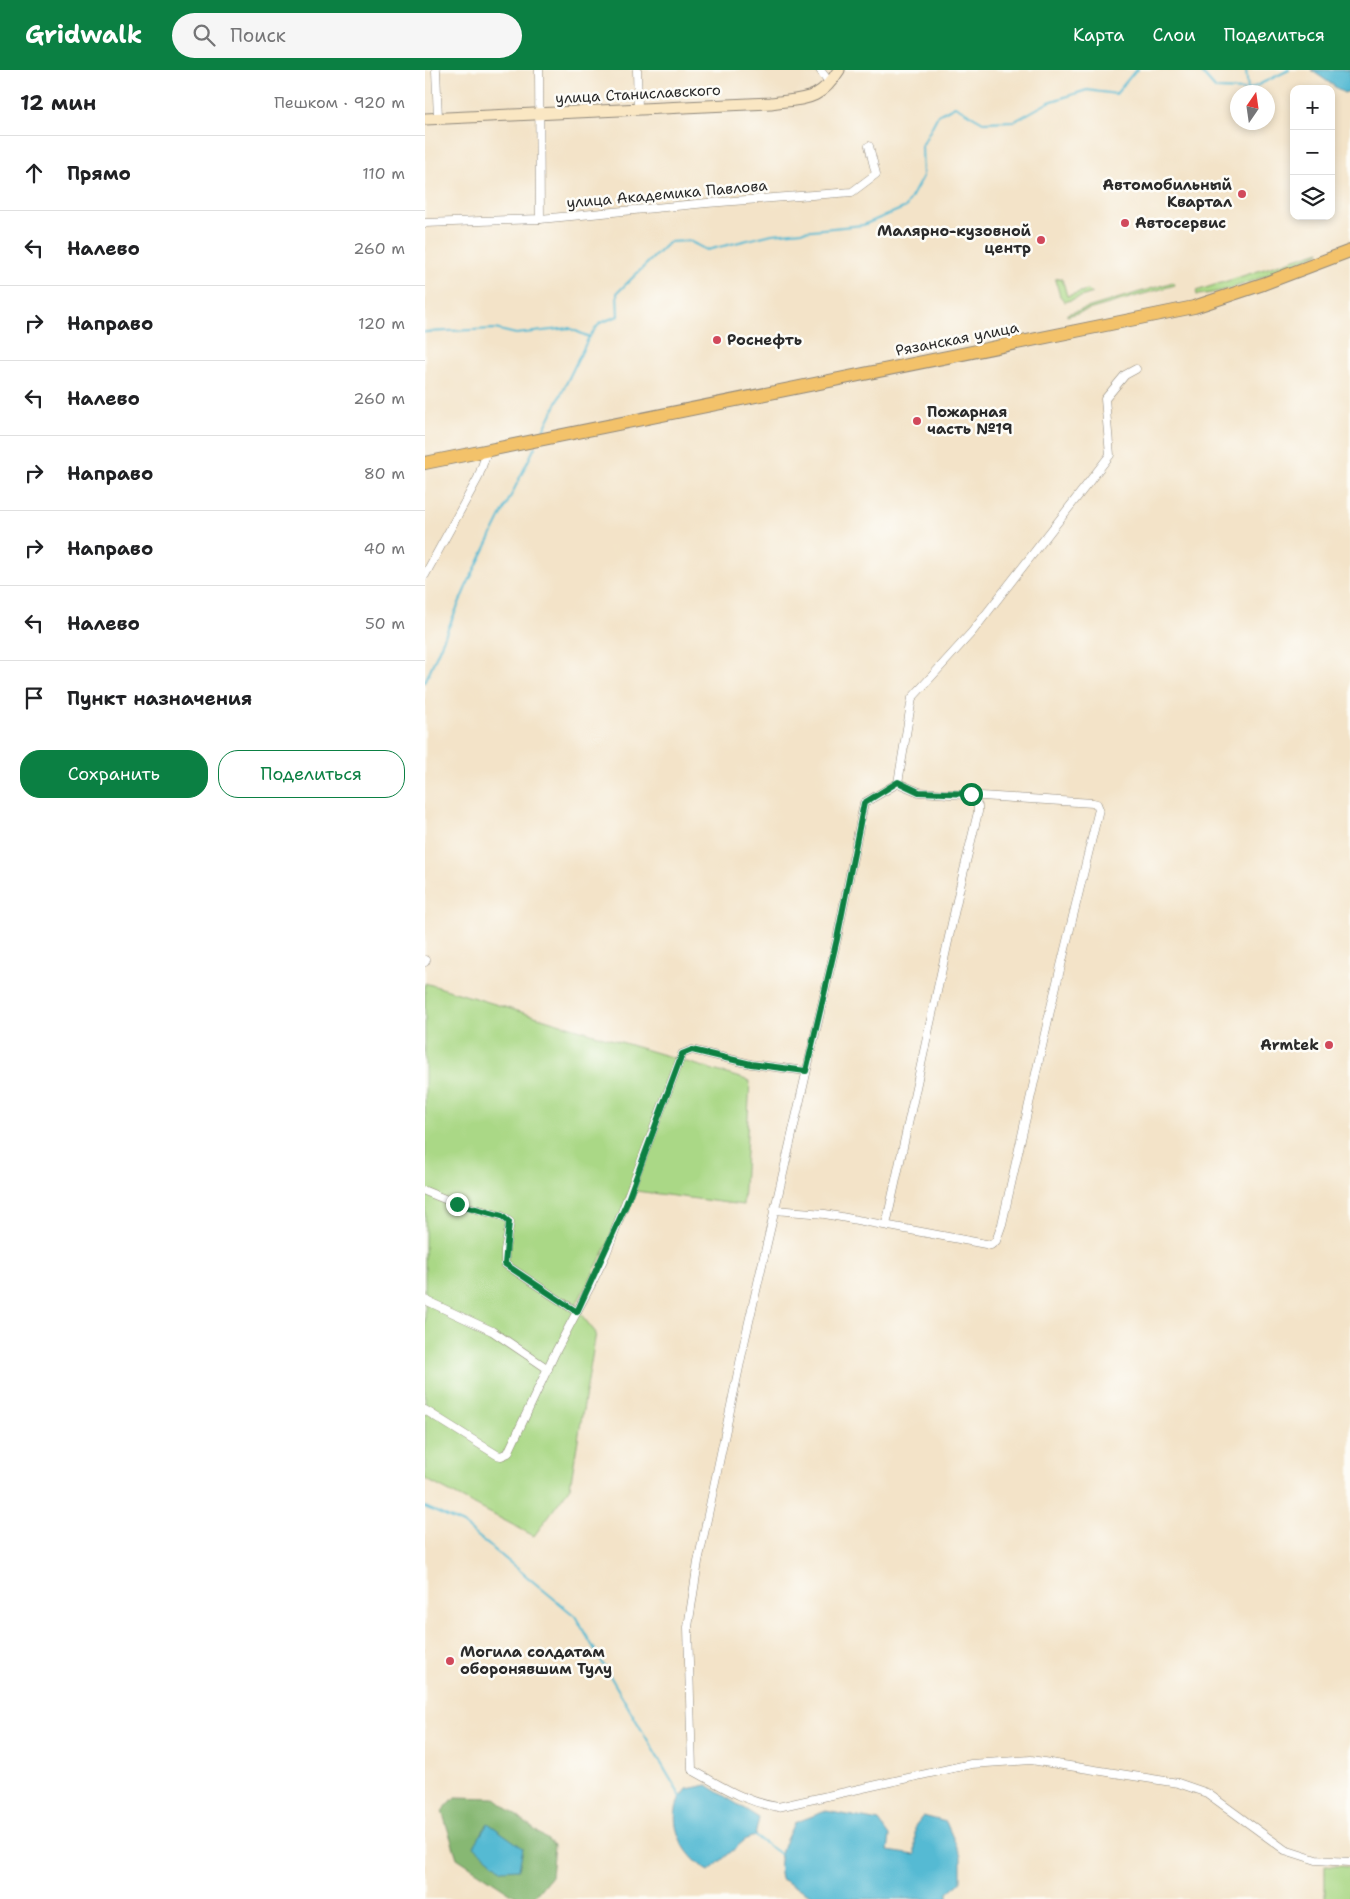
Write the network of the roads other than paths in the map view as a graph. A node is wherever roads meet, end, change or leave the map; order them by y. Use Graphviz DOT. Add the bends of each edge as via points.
graph roads {
  1 [pos="436,70"];
  2 [pos="539,70"];
  3 [pos="637,70"];
  4 [pos="820,70"];
  5 [pos="839,70"];
  6 [pos="830,83"];
  7 [pos="638,109"];
  8 [pos="541,114"];
  9 [pos="438,118"];
  10 [pos="425,119"];
  11 [pos="869,146"];
  12 [pos="540,220"];
  13 [pos="425,223"];
  14 [pos="1350,251"];
  15 [pos="1136,369"];
  16 [pos="488,449"];
  17 [pos="425,463"];
  18 [pos="425,575"];
  19 [pos="898,782"];
  20 [pos="971,794"];
  21 [pos="806,1071"];
  22 [pos="425,1191"];
  23 [pos="774,1210"];
  24 [pos="886,1225"];
  25 [pos="425,1300"];
  26 [pos="577,1312"];
  27 [pos="548,1369"];
  28 [pos="425,1410"];
  29 [pos="1350,1862"];
  1 -- 9 [label="street"];
  2 -- 8 [label="street"];
  3 -- 7 [label="street"];
  4 -- 6 [label="street"];
  5 -- 6 [label="street, улица Станиславского"];
  6 -- 7 [label="street, улица Станиславского" via="814,97 771,103"];
  7 -- 8 [label="street, улица Станиславского"];
  8 -- 9 [label="street, улица Станиславского"];
  8 -- 12 [label="street"];
  9 -- 10 [label="street, улица Станиславского"];
  11 -- 12 [label="street, улица Академика Павлова" via="876,174 852,192"];
  12 -- 13 [label="street, улица Академика Павлова"];
  14 -- 16 [label="main road, Рязанская улица" via="1194,307"];
  15 -- 19 [label="street" via="1125,375 1105,399 1111,455 972,632 912,698"];
  16 -- 17 [label="main road, Рязанская улица"];
  16 -- 18 [label="street" via="478,478"];
  19 -- 20 [label="street" via="919,792"];
  19 -- 21 [label="street" via="864,803"];
  20 -- 24 [label="street" via="979,806 978,812"];
  20 -- 24 [label="street" via="1093,803 1099,809 999,1236 991,1245"];
  21 -- 23 [label="street"];
  21 -- 26 [label="street" via="751,1064 692,1050 682,1054 626,1205"];
  22 -- 26 [label="street" via="502,1216 509,1222 505,1264"];
  23 -- 24 [label="street" via="805,1211"];
  23 -- 29 [label="street" via="700,1553 688,1627 692,1770 756,1804 778,1807 971,1764 1040,1762 1178,1783 1207,1793 1285,1850 1316,1860"];
  25 -- 27 [label="street" via="492,1331"];
  26 -- 27 [label="street"];
  27 -- 28 [label="street" via="505,1456 497,1455"];
}
